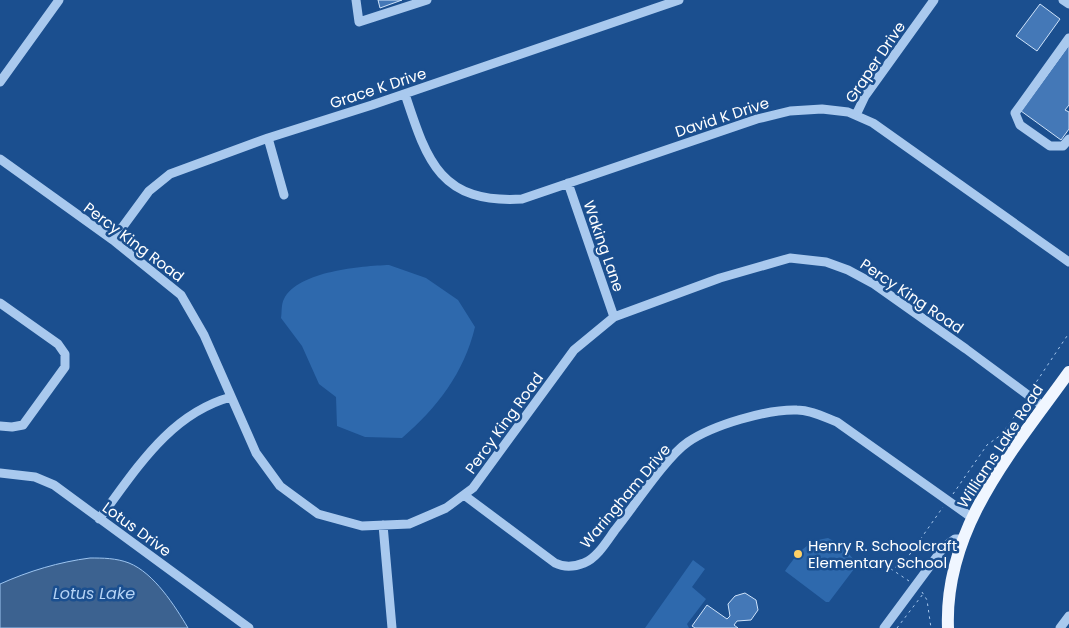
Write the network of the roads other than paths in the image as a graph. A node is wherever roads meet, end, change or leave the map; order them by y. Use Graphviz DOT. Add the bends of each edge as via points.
graph roads {
  1 [pos="59,0"];
  2 [pos="356,0"];
  3 [pos="427,0"];
  4 [pos="679,0"];
  5 [pos="934,0"];
  6 [pos="1063,0"];
  7 [pos="1069,4"];
  8 [pos="1069,38"];
  9 [pos="0,82"];
  10 [pos="406,94"];
  11 [pos="856,115"];
  12 [pos="268,138"];
  13 [pos="1069,139"];
  14 [pos="0,159"];
  15 [pos="568,183"];
  16 [pos="284,194"];
  17 [pos="113,240"];
  18 [pos="1069,262"];
  19 [pos="0,303"];
  20 [pos="614,318"];
  21 [pos="1069,372"];
  22 [pos="231,397"];
  23 [pos="1044,407"];
  24 [pos="0,426"];
  25 [pos="0,472"];
  26 [pos="464,495"];
  27 [pos="971,517"];
  28 [pos="99,518"];
  29 [pos="383,525"];
  30 [pos="963,538"];
  31 [pos="1069,616"];
  32 [pos="249,628"];
  33 [pos="392,628"];
  34 [pos="884,628"];
  35 [pos="948,628"];
  36 [pos="1060,628"];
  1 -- 9 [label="street"];
  2 -- 3 [label="street" via="359,22"];
  4 -- 10 [label="street, Grace K Drive"];
  5 -- 11 [label="street, Graper Drive" via="865,96"];
  6 -- 7 [label="street"];
  8 -- 13 [label="street" via="1015,113 1020,125 1050,146 1063,146"];
  10 -- 12 [label="street, Grace K Drive"];
  10 -- 15 [label="street, David K Drive" via="430,160 456,187 475,196 499,200 522,199"];
  11 -- 15 [label="street, David K Drive" via="822,109 790,111 757,119"];
  11 -- 18 [label="street, David K Drive" via="888,131"];
  12 -- 16 [label="street"];
  12 -- 17 [label="street, Grace K Drive" via="160,180"];
  14 -- 17 [label="street, Percy King Road"];
  15 -- 20 [label="street, Waking Lane"];
  17 -- 22 [label="street, Percy King Road" via="181,295 204,335"];
  19 -- 24 [label="street" via="58,344 65,354 65,367 22,424"];
  20 -- 23 [label="street, Percy King Road" via="720,278 790,258 826,262 874,284"];
  20 -- 26 [label="street, Percy King Road" via="574,350 473,488"];
  21 -- 23 [label="main road, Williams Lake Road"];
  22 -- 28 [label="street" via="197,412 157,442"];
  22 -- 29 [label="street, Percy King Road" via="256,453 280,486 318,514 362,526"];
  23 -- 27 [label="main road, Williams Lake Road"];
  25 -- 28 [label="street, Lotus Drive" via="35,476 54,485"];
  26 -- 27 [label="street, Waringham Drive" via="555,563 564,567 585,563 603,547 688,442 762,414 797,410 837,422"];
  26 -- 29 [label="street, Percy King Road" via="446,508 409,524"];
  27 -- 30 [label="main road, Williams Lake Road"];
  28 -- 32 [label="street, Lotus Drive"];
  29 -- 33 [label="street"];
  30 -- 34 [label="street" via="955,539 944,547"];
  30 -- 35 [label="main road, Williams Lake Road" via="954,562"];
  31 -- 36 [label="street"];
}
